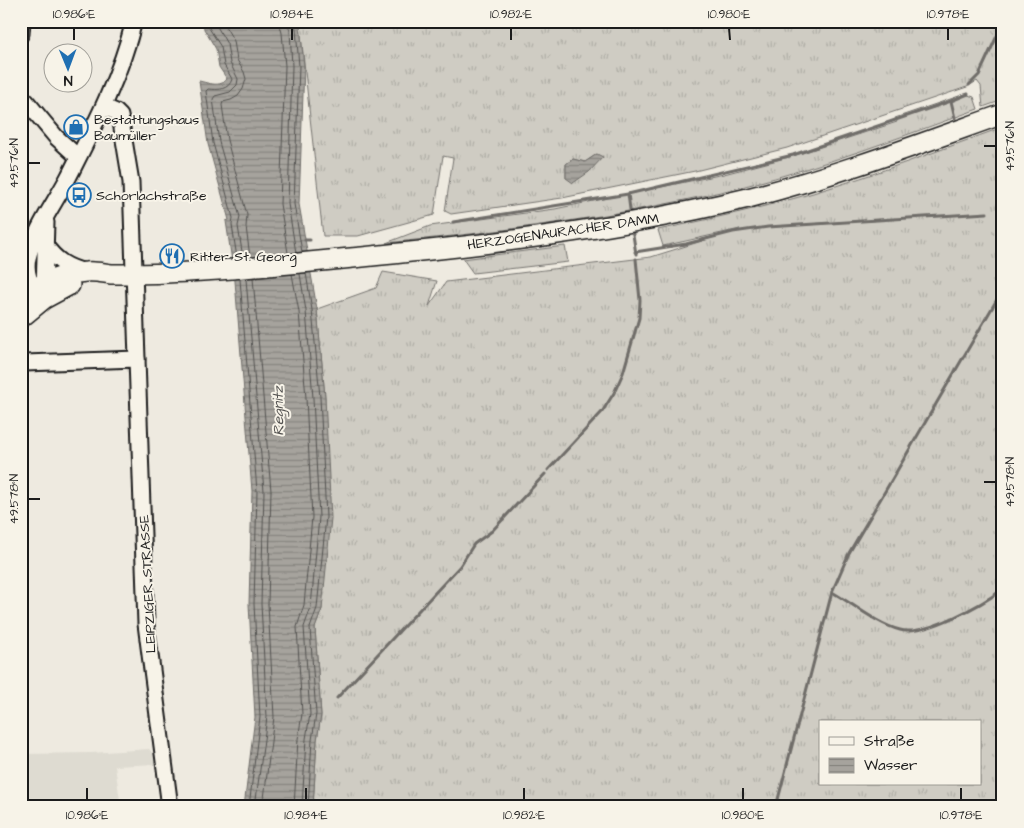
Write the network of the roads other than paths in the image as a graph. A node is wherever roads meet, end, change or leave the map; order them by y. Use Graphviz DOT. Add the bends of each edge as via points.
graph roads {
  1 [pos="22,21"];
  2 [pos="134,21"];
  3 [pos="21,34"];
  4 [pos="26,101"];
  5 [pos="104,107"];
  6 [pos="1003,114"];
  7 [pos="78,157"];
  8 [pos="47,216"];
  9 [pos="45,245"];
  10 [pos="85,272"];
  11 [pos="109,274"];
  12 [pos="135,274"];
  13 [pos="36,292"];
  14 [pos="21,318"];
  15 [pos="137,360"];
  16 [pos="25,363"];
  17 [pos="170,807"];
  1 -- 3 [label="street"];
  2 -- 5 [label="street"];
  4 -- 7 [label="street" via="56,137"];
  5 -- 7 [label="street"];
  5 -- 12 [label="street, LEIPZIGER STRASSE" via="116,112 122,124 131,182"];
  6 -- 12 [label="main road, HERZOGENAURACHER DAMM" via="816,179 656,218 560,234 312,262"];
  7 -- 8 [label="street"];
  8 -- 9 [label="street"];
  8 -- 13 [label="street" via="27,260 28,275"];
  9 -- 10 [label="street" via="56,260"];
  9 -- 13 [label="street"];
  10 -- 11 [label="main road, HERZOGENAURACHER DAMM"];
  10 -- 13 [label="main road, HERZOGENAURACHER DAMM" via="62,277"];
  11 -- 12 [label="main road, HERZOGENAURACHER DAMM"];
  11 -- 13 [label="main road, HERZOGENAURACHER DAMM"];
  12 -- 15 [label="street, LEIPZIGER STRASSE"];
  13 -- 14 [label="main road"];
  15 -- 16 [label="street"];
  15 -- 17 [label="street, LEIPZIGER STRASSE" via="146,624"];
}
